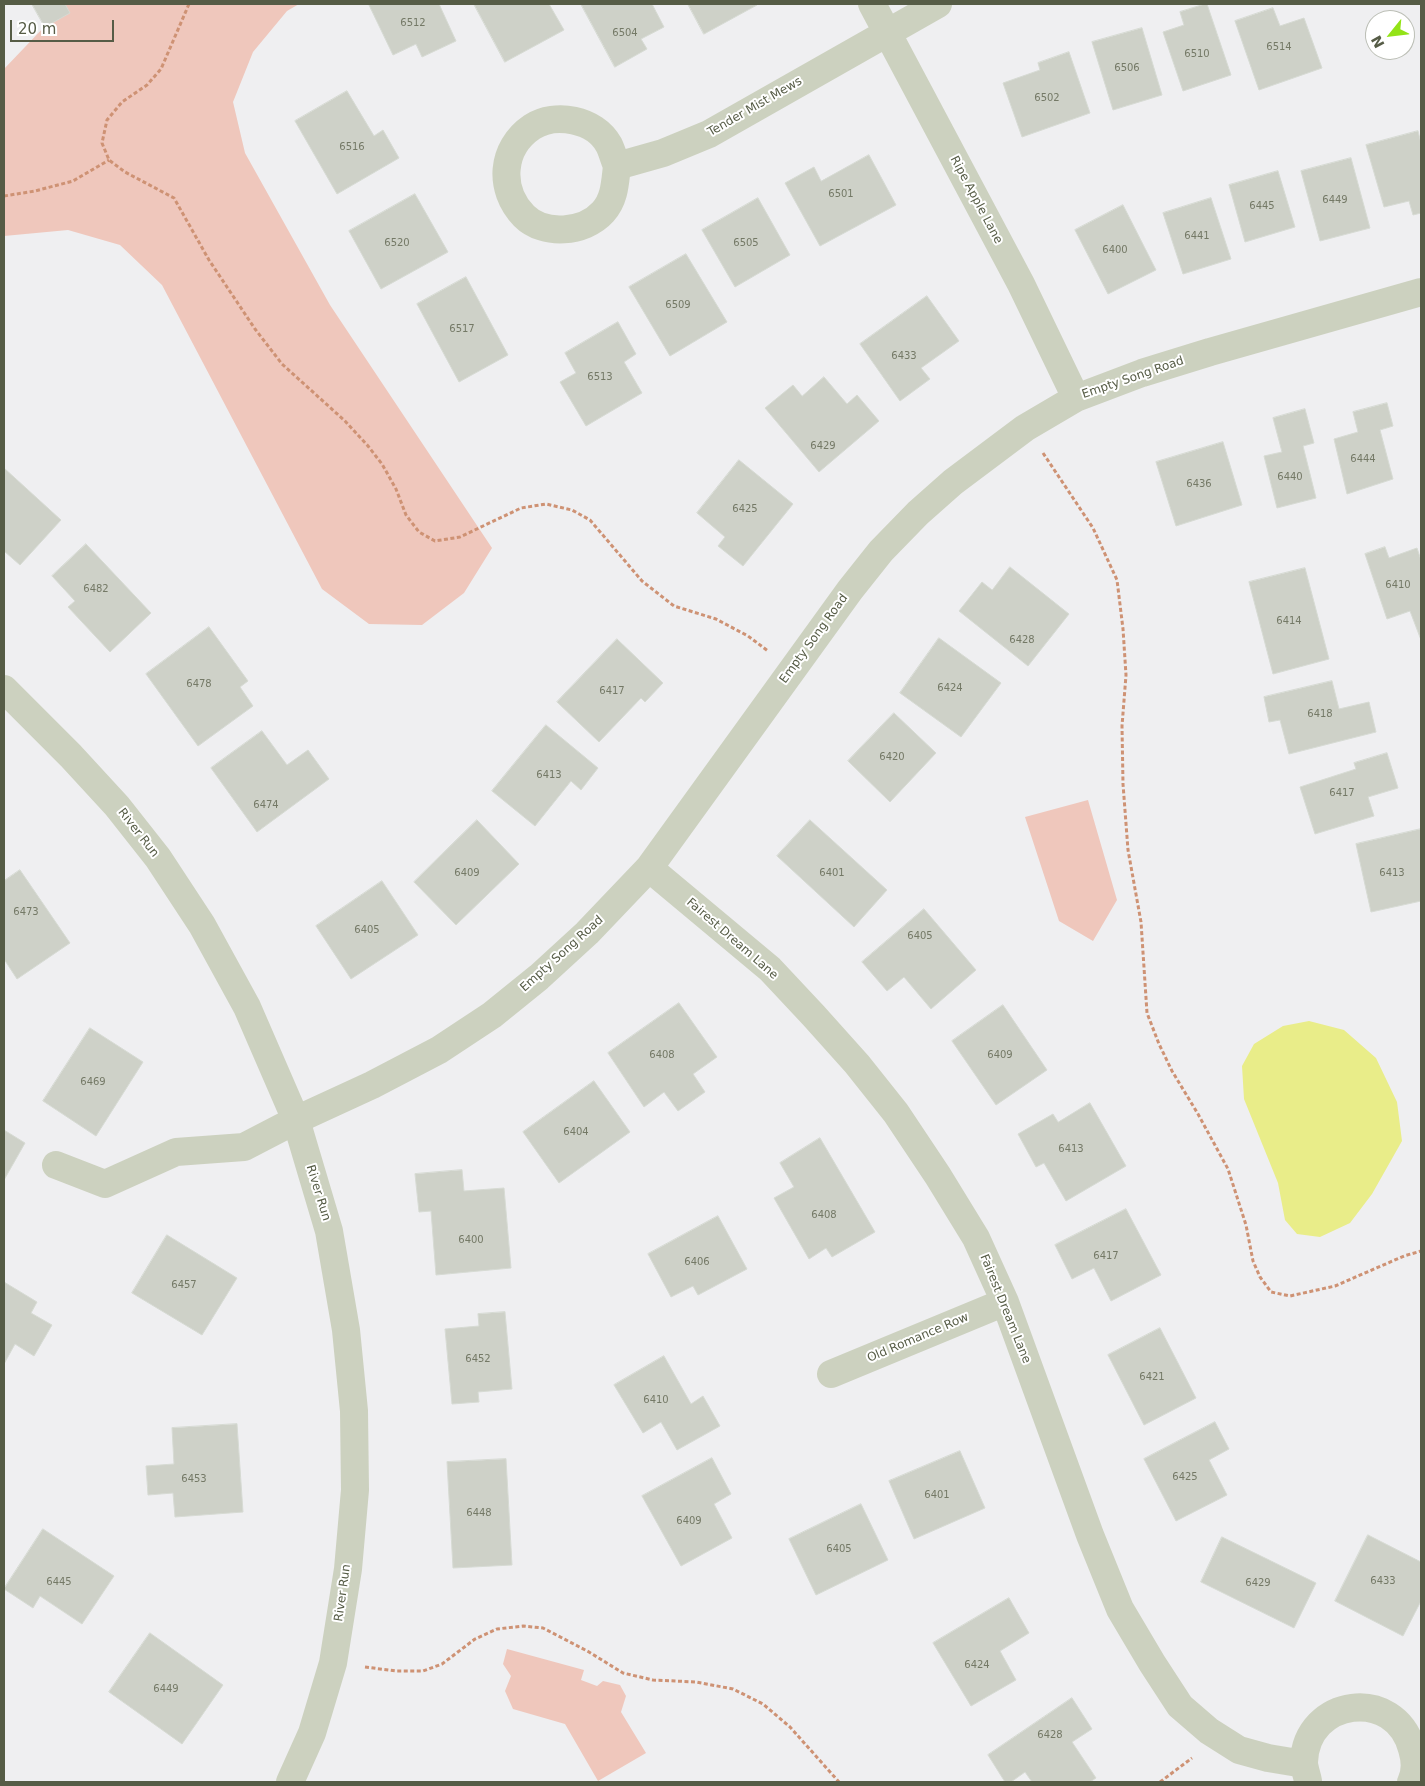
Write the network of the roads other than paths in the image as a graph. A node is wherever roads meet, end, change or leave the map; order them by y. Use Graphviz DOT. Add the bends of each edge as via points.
graph roads {
  1 [pos="872,4"];
  2 [pos="938,4"];
  3 [pos="887,32"];
  4 [pos="616,166"];
  5 [pos="1421,292"];
  6 [pos="1076,398"];
  7 [pos="4,688"];
  8 [pos="649,868"];
  9 [pos="296,1120"];
  10 [pos="56,1165"];
  11 [pos="1005,1302"];
  12 [pos="831,1374"];
  13 [pos="1306,1773"];
  14 [pos="290,1782"];
  15 [pos="1411,1782"];
  1 -- 3 [label="street, Ripe Apple Lane"];
  2 -- 3 [label="street, Tender Mist Mews"];
  3 -- 4 [label="street, Tender Mist Mews" via="709,134 663,153"];
  3 -- 6 [label="street, Ripe Apple Lane" via="1021,284"];
  4 -- 4 [label="street" via="608,143 595,130 574,120 555,119 524,133 512,148 506,164 506,181 511,198 525,216 542,227 564,230 587,224 603,212 615,190"];
  5 -- 6 [label="street, Empty Song Road" via="1210,352"];
  6 -- 8 [label="street, Empty Song Road" via="1025,428 953,482 887,544 850,590"];
  7 -- 9 [label="street, River Run" via="104,792 158,858 202,925 247,1006"];
  8 -- 9 [label="street, Empty Song Road" via="587,933 492,1015 439,1050"];
  8 -- 11 [label="street, Fairest Dream Lane" via="770,969 857,1064 896,1113 938,1176 976,1238"];
  9 -- 10 [label="street, Empty Song Road" via="244,1147 176,1152 105,1184"];
  9 -- 14 [label="street, River Run" via="329,1231 346,1330 354,1411 355,1490 348,1569 332,1664 312,1733"];
  11 -- 12 [label="street, Old Romance Row"];
  11 -- 13 [label="street, Fairest Dream Lane" via="1120,1609 1152,1663 1180,1706 1208,1731 1239,1750"];
  13 -- 15 [label="street, Fairest Dream Lane" via="1307,1743 1316,1727 1335,1712 1360,1706 1379,1710 1395,1719 1409,1737 1415,1759"];
}
